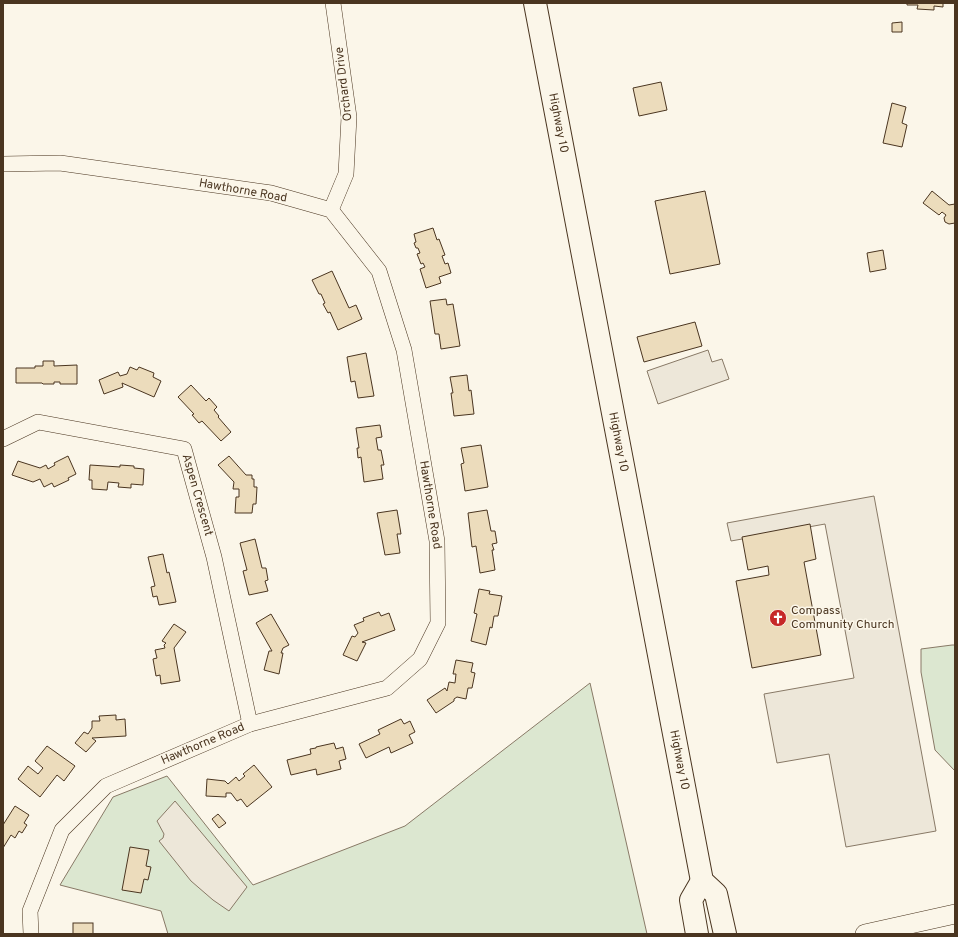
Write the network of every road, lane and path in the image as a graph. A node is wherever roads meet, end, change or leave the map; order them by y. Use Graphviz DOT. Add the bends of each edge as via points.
graph roads {
  1 [pos="333,3"];
  2 [pos="535,3"];
  3 [pos="3,164"];
  4 [pos="331,210"];
  5 [pos="3,439"];
  6 [pos="250,724"];
  7 [pos="702,881"];
  8 [pos="955,914"];
  9 [pos="31,934"];
  10 [pos="697,934"];
  11 [pos="725,934"];
  12 [pos="865,934"];
  1 -- 4 [label="street, Orchard Drive" via="349,117 346,174"];
  2 -- 7 [label="highway, Highway 10"];
  3 -- 4 [label="street, Hawthorne Road" via="60,163 271,194"];
  4 -- 6 [label="street, Hawthorne Road" via="379,271 404,350 437,541 438,623 420,659 387,688"];
  5 -- 6 [label="street, Aspen Crescent" via="38,422 184,449 214,557"];
  6 -- 9 [label="street, Hawthorne Road" via="106,786 62,830 30,911"];
  7 -- 10 [label="highway" via="691,900"];
  7 -- 11 [label="highway" via="716,894"];
  8 -- 12 [label="main road"];
}
